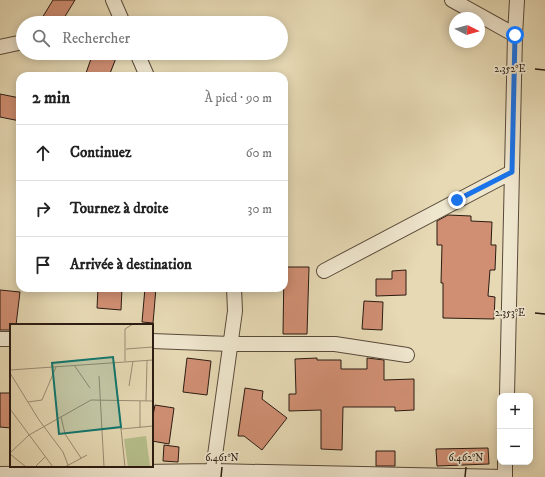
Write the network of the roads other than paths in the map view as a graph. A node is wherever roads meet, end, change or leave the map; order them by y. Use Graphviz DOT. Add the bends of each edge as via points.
graph roads {
  1 [pos="113,0"];
  2 [pos="452,0"];
  3 [pos="517,0"];
  4 [pos="120,16"];
  5 [pos="515,35"];
  6 [pos="16,44"];
  7 [pos="0,47"];
  8 [pos="140,60"];
  9 [pos="146,72"];
  10 [pos="512,172"];
  11 [pos="324,271"];
  12 [pos="234,292"];
  13 [pos="153,341"];
  14 [pos="230,344"];
  15 [pos="407,355"];
  16 [pos="507,393"];
  17 [pos="505,465"];
  18 [pos="0,474"];
  19 [pos="212,474"];
  20 [pos="505,477"];
  1 -- 4 [label="street"];
  2 -- 5 [label="street"];
  3 -- 5 [label="street"];
  5 -- 10 [label="street"];
  6 -- 7 [label="street"];
  8 -- 9 [label="street"];
  10 -- 11 [label="street"];
  10 -- 16 [label="street"];
  12 -- 14 [label="street" via="235,311"];
  13 -- 14 [label="street"];
  14 -- 15 [label="street" via="335,344"];
  14 -- 19 [label="street"];
  17 -- 20 [label="street"];
  18 -- 19 [label="street"];
  19 -- 20 [label="street"];
}
